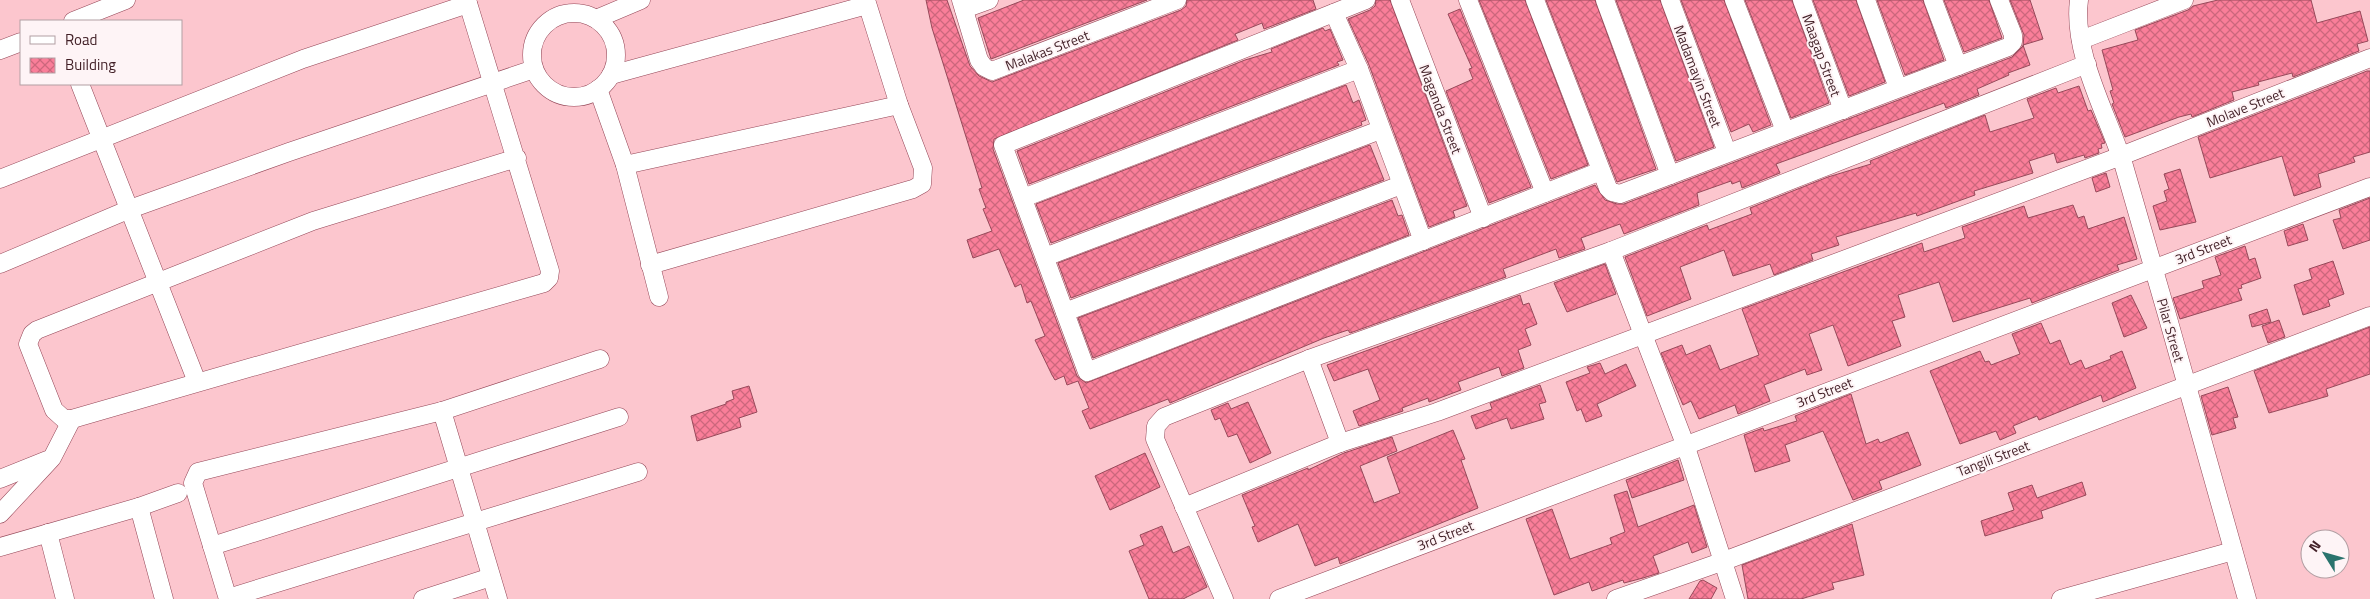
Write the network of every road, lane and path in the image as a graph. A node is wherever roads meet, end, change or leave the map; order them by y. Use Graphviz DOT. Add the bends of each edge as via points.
graph roads {
  1 [pos="126,0"];
  2 [pos="641,0"];
  3 [pos="989,0"];
  4 [pos="1177,0"];
  5 [pos="1366,0"];
  6 [pos="1400,0"];
  7 [pos="1468,0"];
  8 [pos="1535,0"];
  9 [pos="1605,0"];
  10 [pos="1670,0"];
  11 [pos="1734,0"];
  12 [pos="1802,0"];
  13 [pos="1866,0"];
  14 [pos="1933,0"];
  15 [pos="1999,0"];
  16 [pos="2079,0"];
  17 [pos="2184,0"];
  18 [pos="467,2"];
  19 [pos="866,2"];
  20 [pos="963,4"];
  21 [pos="571,6"];
  22 [pos="1334,13"];
  23 [pos="596,19"];
  24 [pos="76,20"];
  25 [pos="2081,40"];
  26 [pos="20,42"];
  27 [pos="0,50"];
  28 [pos="2370,58"];
  29 [pos="2087,64"];
  30 [pos="1958,66"];
  31 [pos="534,69"];
  32 [pos="1359,69"];
  33 [pos="611,75"];
  34 [pos="492,84"];
  35 [pos="80,85"];
  36 [pos="1898,88"];
  37 [pos="598,89"];
  38 [pos="899,105"];
  39 [pos="1842,110"];
  40 [pos="1380,130"];
  41 [pos="1785,131"];
  42 [pos="103,140"];
  43 [pos="1727,152"];
  44 [pos="2121,156"];
  45 [pos="517,158"];
  46 [pos="625,165"];
  47 [pos="1601,171"];
  48 [pos="1670,175"];
  49 [pos="0,180"];
  50 [pos="1401,185"];
  51 [pos="2370,187"];
  52 [pos="1544,193"];
  53 [pos="1023,198"];
  54 [pos="130,209"];
  55 [pos="1482,218"];
  56 [pos="1423,242"];
  57 [pos="1611,251"];
  58 [pos="1045,257"];
  59 [pos="0,264"];
  60 [pos="650,265"];
  61 [pos="2154,268"];
  62 [pos="158,281"];
  63 [pos="659,297"];
  64 [pos="1065,312"];
  65 [pos="2370,316"];
  66 [pos="1642,335"];
  67 [pos="600,359"];
  68 [pos="1309,359"];
  69 [pos="198,382"];
  70 [pos="2186,385"];
  71 [pos="442,411"];
  72 [pos="619,417"];
  73 [pos="72,419"];
  74 [pos="1340,443"];
  75 [pos="1685,444"];
  76 [pos="52,458"];
  77 [pos="460,466"];
  78 [pos="638,472"];
  79 [pos="0,479"];
  80 [pos="178,493"];
  81 [pos="139,507"];
  82 [pos="1184,507"];
  83 [pos="0,514"];
  84 [pos="474,522"];
  85 [pos="48,533"];
  86 [pos="212,546"];
  87 [pos="0,547"];
  88 [pos="2233,551"];
  89 [pos="1724,560"];
  90 [pos="491,577"];
  91 [pos="228,598"];
  92 [pos="65,599"];
  93 [pos="164,599"];
  94 [pos="423,599"];
  95 [pos="498,599"];
  96 [pos="1224,599"];
  97 [pos="1279,599"];
  98 [pos="1616,599"];
  99 [pos="1735,599"];
  100 [pos="2061,599"];
  101 [pos="2247,599"];
  1 -- 24 [label="street"];
  2 -- 23 [label="street"];
  3 -- 20 [label="street"];
  4 -- 20 [label="street, Malakas Street" via="992,71 979,60"];
  5 -- 22 [label="street"];
  6 -- 55 [label="street, Maganda Street"];
  7 -- 52 [label="street"];
  8 -- 47 [label="street"];
  9 -- 48 [label="street"];
  10 -- 43 [label="street, Madamayin Street"];
  11 -- 41 [label="street"];
  12 -- 39 [label="street, Maagap Street"];
  13 -- 36 [label="street"];
  14 -- 30 [label="street"];
  15 -- 30 [label="street" via="2013,42 2008,47"];
  16 -- 25 [label="street, Pilar Street"];
  17 -- 25 [label="street"];
  18 -- 34 [label="street"];
  18 -- 42 [label="street" via="303,59"];
  19 -- 33 [label="street"];
  19 -- 38 [label="street"];
  21 -- 23 [label="street"];
  21 -- 31 [label="street" via="539,31 532,56"];
  22 -- 32 [label="street"];
  22 -- 53 [label="street" via="1003,145"];
  23 -- 33 [label="street" via="609,33 616,50"];
  25 -- 29 [label="street, Pilar Street"];
  26 -- 27 [label="street"];
  28 -- 44 [label="street, Molave Street"];
  29 -- 44 [label="street, Pilar Street"];
  29 -- 57 [label="street"];
  30 -- 36 [label="street"];
  31 -- 34 [label="street"];
  31 -- 37 [label="street" via="540,80 561,95 574,97"];
  32 -- 40 [label="street"];
  32 -- 53 [label="street"];
  33 -- 37 [label="street"];
  34 -- 45 [label="street"];
  34 -- 54 [label="street"];
  35 -- 42 [label="street"];
  36 -- 39 [label="street"];
  37 -- 46 [label="street"];
  38 -- 46 [label="street"];
  38 -- 60 [label="street" via="923,168 922,184"];
  39 -- 41 [label="street"];
  40 -- 50 [label="street"];
  40 -- 58 [label="street"];
  41 -- 43 [label="street"];
  42 -- 49 [label="street"];
  42 -- 54 [label="street"];
  43 -- 48 [label="street"];
  44 -- 61 [label="street, Pilar Street"];
  44 -- 66 [label="street, Molave Street"];
  45 -- 62 [label="street" via="313,221"];
  45 -- 69 [label="street" via="550,271 544,283"];
  46 -- 60 [label="street"];
  47 -- 48 [label="street" via="1608,188 1620,194"];
  47 -- 52 [label="street"];
  50 -- 56 [label="street"];
  50 -- 64 [label="street"];
  51 -- 61 [label="street, 3rd Street"];
  52 -- 55 [label="street"];
  53 -- 58 [label="street"];
  54 -- 59 [label="street"];
  54 -- 62 [label="street"];
  55 -- 56 [label="street"];
  56 -- 64 [label="street" via="1087,372"];
  57 -- 66 [label="street"];
  57 -- 68 [label="street"];
  58 -- 64 [label="street"];
  60 -- 63 [label="street"];
  61 -- 70 [label="street, Pilar Street"];
  61 -- 75 [label="street, 3rd Street"];
  62 -- 69 [label="street"];
  62 -- 73 [label="street" via="32,334 28,344 54,410 64,419"];
  65 -- 70 [label="street, Tangili Street"];
  66 -- 74 [label="street, Molave Street" via="1437,412"];
  66 -- 75 [label="street"];
  67 -- 71 [label="street"];
  68 -- 74 [label="street"];
  68 -- 82 [label="street" via="1164,417 1156,426 1155,438"];
  69 -- 73 [label="street"];
  70 -- 88 [label="street, Pilar Street"];
  70 -- 89 [label="street, Tangili Street"];
  71 -- 77 [label="street"];
  71 -- 86 [label="street" via="198,472 193,483"];
  72 -- 77 [label="street"];
  73 -- 76 [label="street"];
  74 -- 82 [label="street, Molave Street"];
  75 -- 89 [label="street"];
  75 -- 97 [label="street, 3rd Street"];
  76 -- 79 [label="street"];
  76 -- 83 [label="street"];
  77 -- 84 [label="street"];
  77 -- 86 [label="street"];
  78 -- 84 [label="street"];
  80 -- 81 [label="street"];
  81 -- 85 [label="street"];
  81 -- 93 [label="street"];
  82 -- 96 [label="street"];
  84 -- 90 [label="street"];
  84 -- 91 [label="street"];
  85 -- 87 [label="street"];
  85 -- 92 [label="street"];
  86 -- 91 [label="street"];
  88 -- 100 [label="street"];
  88 -- 101 [label="street, Pilar Street"];
  89 -- 98 [label="street, Tangili Street"];
  89 -- 99 [label="street"];
  90 -- 94 [label="street"];
  90 -- 95 [label="street"];
}
